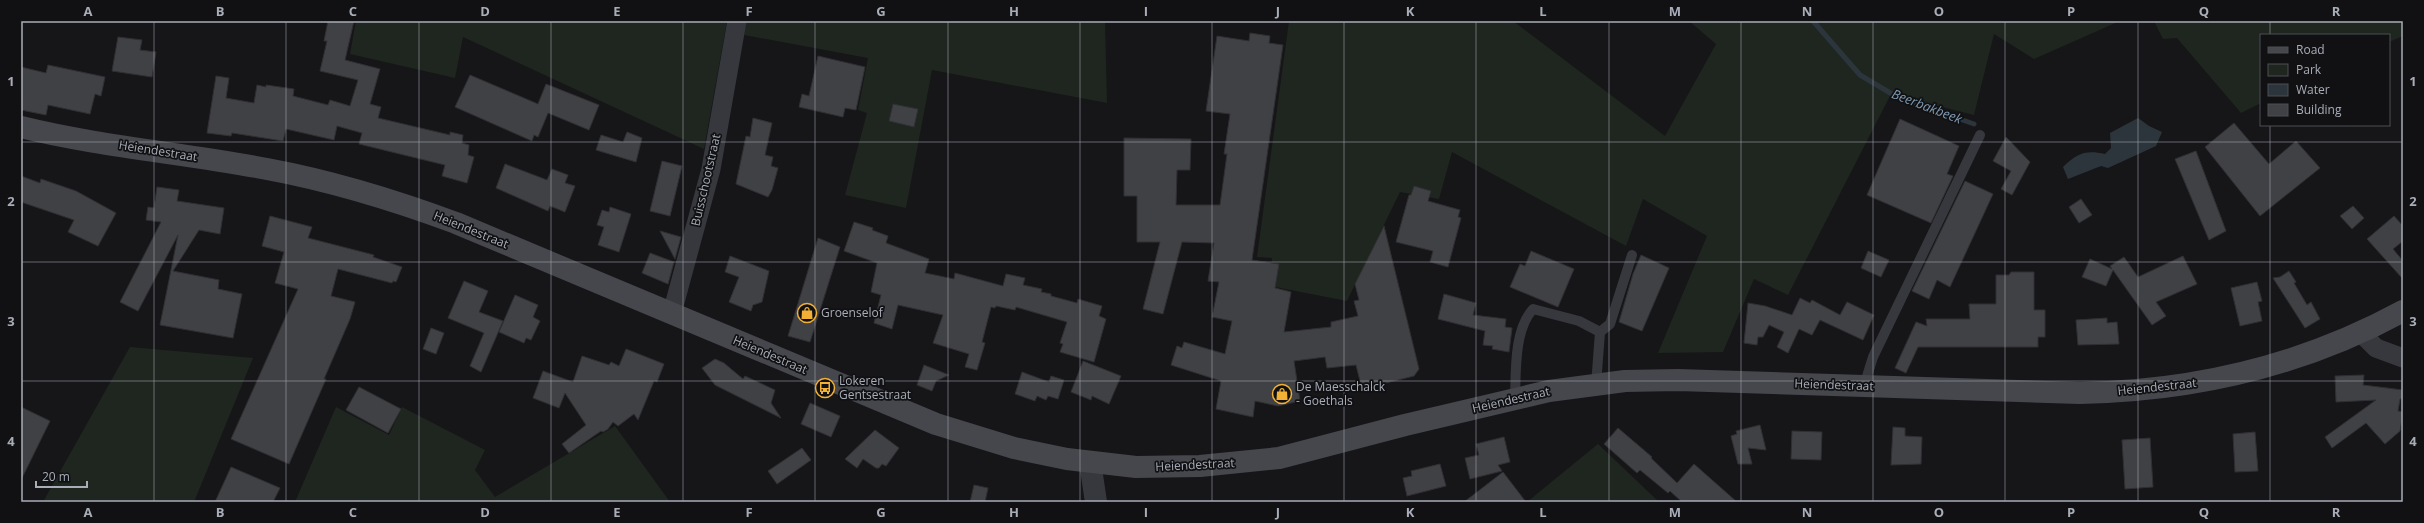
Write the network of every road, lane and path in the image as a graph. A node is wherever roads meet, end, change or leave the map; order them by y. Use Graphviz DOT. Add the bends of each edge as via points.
graph roads {
  1 [pos="737,21"];
  2 [pos="21,127"];
  3 [pos="1980,135"];
  4 [pos="1632,255"];
  5 [pos="2403,312"];
  6 [pos="672,313"];
  7 [pos="1600,332"];
  8 [pos="2361,333"];
  9 [pos="2403,358"];
  10 [pos="1596,384"];
  11 [pos="1864,386"];
  12 [pos="1515,399"];
  13 [pos="1090,462"];
  14 [pos="1096,502"];
  1 -- 6 [label="street, Buisschootstraat" via="711,169"];
  2 -- 6 [label="main road, Heiendestraat" via="83,140 266,168 397,201"];
  3 -- 11 [label="lane" via="1873,357"];
  4 -- 7 [label="lane" via="1610,324"];
  5 -- 8 [label="main road, Heiendestraat"];
  6 -- 13 [label="main road, Heiendestraat" via="936,424 1014,448"];
  7 -- 10 [label="lane"];
  7 -- 12 [label="lane" via="1579,321 1533,309 1525,318 1516,365"];
  8 -- 9 [label="street" via="2376,348"];
  8 -- 11 [label="main road, Heiendestraat" via="2280,364 2228,377 2133,392 2025,392"];
  10 -- 11 [label="main road, Heiendestraat" via="1678,380"];
  10 -- 12 [label="main road, Heiendestraat"];
  12 -- 13 [label="main road, Heiendestraat" via="1278,458 1200,466 1136,467"];
  13 -- 14 [label="street"];
}
